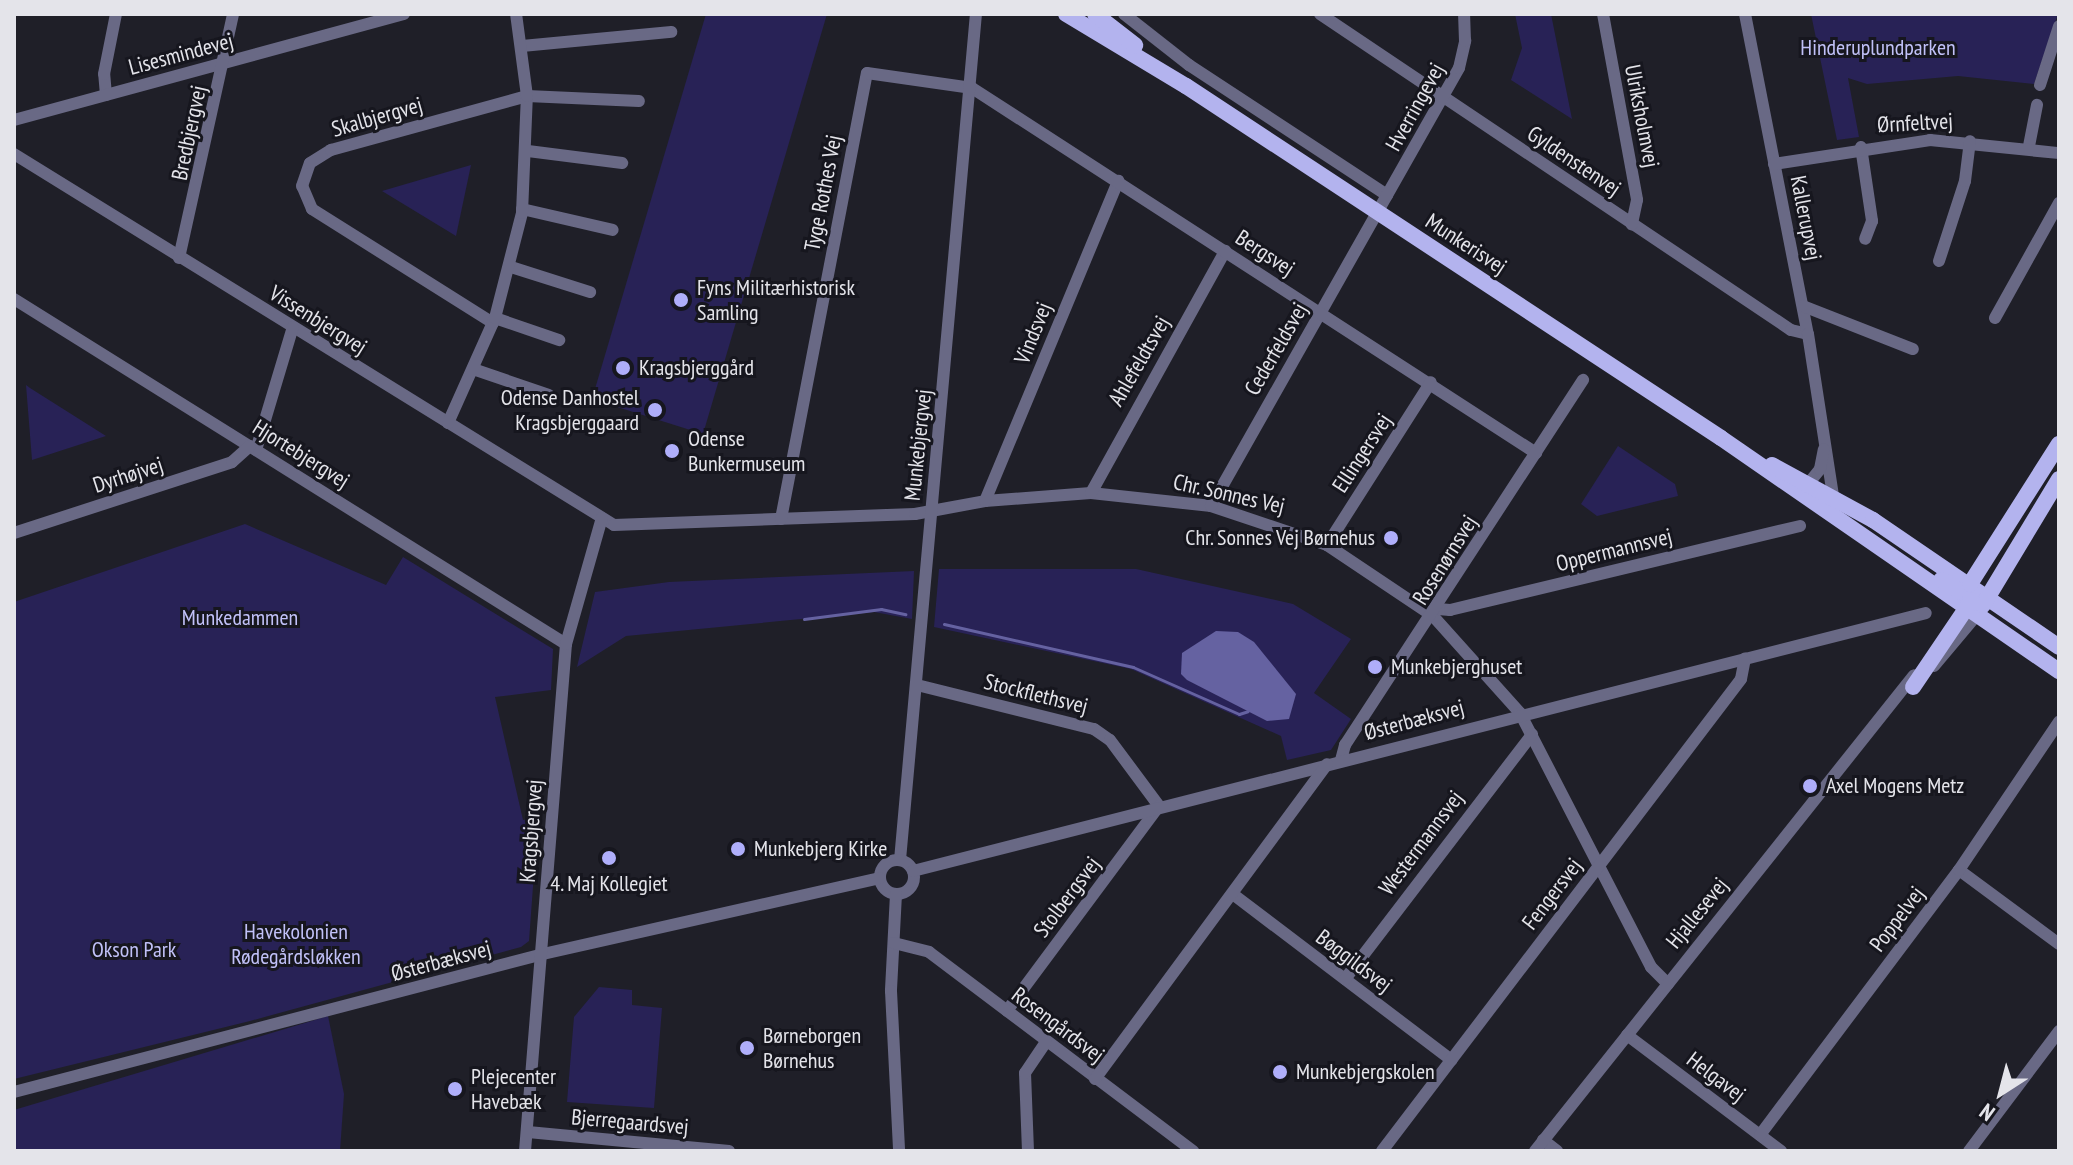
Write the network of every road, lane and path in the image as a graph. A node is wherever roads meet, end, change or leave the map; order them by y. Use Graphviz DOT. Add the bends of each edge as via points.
graph roads {
  1 [pos="116,14"];
  2 [pos="233,14"];
  3 [pos="404,14"];
  4 [pos="516,14"];
  5 [pos="976,14"];
  6 [pos="984,14"];
  7 [pos="1066,14"];
  8 [pos="1095,14"];
  9 [pos="1124,14"];
  10 [pos="1320,14"];
  11 [pos="1464,14"];
  12 [pos="1603,14"];
  13 [pos="1745,14"];
  14 [pos="2059,26"];
  15 [pos="671,32"];
  16 [pos="976,34"];
  17 [pos="522,46"];
  18 [pos="223,63"];
  19 [pos="2040,85"];
  20 [pos="1186,86"];
  21 [pos="972,88"];
  22 [pos="106,95"];
  23 [pos="527,96"];
  24 [pos="1444,98"];
  25 [pos="639,101"];
  26 [pos="2037,105"];
  27 [pos="14,120"];
  28 [pos="1970,141"];
  29 [pos="2029,146"];
  30 [pos="1861,147"];
  31 [pos="528,151"];
  32 [pos="2059,153"];
  33 [pos="14,154"];
  34 [pos="622,163"];
  35 [pos="1774,164"];
  36 [pos="1118,181"];
  37 [pos="1387,195"];
  38 [pos="2059,203"];
  39 [pos="522,209"];
  40 [pos="1377,212"];
  41 [pos="1632,224"];
  42 [pos="613,230"];
  43 [pos="1865,239"];
  44 [pos="1225,251"];
  45 [pos="179,258"];
  46 [pos="1939,261"];
  47 [pos="511,267"];
  48 [pos="590,292"];
  49 [pos="14,299"];
  50 [pos="1803,306"];
  51 [pos="1320,313"];
  52 [pos="1995,318"];
  53 [pos="494,320"];
  54 [pos="293,327"];
  55 [pos="1808,334"];
  56 [pos="559,340"];
  57 [pos="1913,349"];
  58 [pos="473,369"];
  59 [pos="1583,380"];
  60 [pos="1431,382"];
  61 [pos="549,395"];
  62 [pos="448,423"];
  63 [pos="1826,430"];
  64 [pos="1721,438"];
  65 [pos="2059,444"];
  66 [pos="253,448"];
  67 [pos="1536,453"];
  68 [pos="2040,475"];
  69 [pos="2059,480"];
  70 [pos="1808,484"];
  71 [pos="1091,493"];
  72 [pos="1833,496"];
  73 [pos="985,501"];
  74 [pos="1211,506"];
  75 [pos="931,511"];
  76 [pos="602,518"];
  77 [pos="781,519"];
  78 [pos="1800,526"];
  79 [pos="14,533"];
  80 [pos="1327,545"];
  81 [pos="1974,600"];
  82 [pos="1436,613"];
  83 [pos="1926,613"];
  84 [pos="566,644"];
  85 [pos="2059,647"];
  86 [pos="1745,658"];
  87 [pos="2059,659"];
  88 [pos="2059,671"];
  89 [pos="917,685"];
  90 [pos="1913,687"];
  91 [pos="1894,705"];
  92 [pos="1520,713"];
  93 [pos="2059,722"];
  94 [pos="1532,734"];
  95 [pos="1341,760"];
  96 [pos="1327,764"];
  97 [pos="1159,806"];
  98 [pos="900,860"];
  99 [pos="1599,866"];
  100 [pos="1959,870"];
  101 [pos="913,871"];
  102 [pos="880,878"];
  103 [pos="896,894"];
  104 [pos="1234,895"];
  105 [pos="894,943"];
  106 [pos="2059,944"];
  107 [pos="543,954"];
  108 [pos="1345,979"];
  109 [pos="1668,984"];
  110 [pos="1007,1011"];
  111 [pos="2059,1031"];
  112 [pos="1627,1035"];
  113 [pos="1046,1042"];
  114 [pos="1451,1060"];
  115 [pos="1095,1079"];
  116 [pos="14,1092"];
  117 [pos="528,1132"];
  118 [pos="1760,1135"];
  119 [pos="1539,1146"];
  120 [pos="525,1151"];
  121 [pos="729,1151"];
  122 [pos="899,1151"];
  123 [pos="1028,1151"];
  124 [pos="1193,1151"];
  125 [pos="1382,1151"];
  126 [pos="1557,1151"];
  127 [pos="1781,1151"];
  128 [pos="1969,1151"];
  1 -- 22 [label="street" via="104,74"];
  2 -- 18 [label="street, Bredbjergvej"];
  3 -- 18 [label="street, Lisesmindevej"];
  4 -- 17 [label="street"];
  5 -- 16 [label="street, Munkebjergvej"];
  6 -- 16 [label="street, Munkebjergvej"];
  7 -- 20 [label="main road, Munkerisvej"];
  8 -- 20 [label="main road, Munkerisvej"];
  9 -- 37 [label="street" via="1189,65"];
  10 -- 24 [label="street, Gyldenstenvej"];
  11 -- 24 [label="street, Hverringevej" via="1464,52"];
  12 -- 41 [label="street, Ulriksholmvej" via="1637,200"];
  13 -- 35 [label="street, Kallerupvej"];
  14 -- 19 [label="street"];
  15 -- 17 [label="street"];
  16 -- 21 [label="street, Munkebjergvej"];
  17 -- 23 [label="street"];
  18 -- 22 [label="street, Lisesmindevej"];
  18 -- 45 [label="street, Bredbjergvej"];
  20 -- 40 [label="main road, Munkerisvej"];
  21 -- 36 [label="street, Bergsvej"];
  21 -- 75 [label="street, Munkebjergvej"];
  21 -- 77 [label="street, Tyge Rothes Vej" via="867,73"];
  22 -- 27 [label="street, Lisesmindevej"];
  23 -- 25 [label="street"];
  23 -- 31 [label="street"];
  23 -- 53 [label="street, Skalbjergvej" via="331,150 304,174 305,198 312,209"];
  24 -- 37 [label="street, Hverringevej"];
  24 -- 41 [label="street, Gyldenstenvej"];
  26 -- 29 [label="street"];
  28 -- 29 [label="street, Ørnfeltvej"];
  28 -- 30 [label="street, Ørnfeltvej"];
  28 -- 46 [label="street" via="1965,181"];
  29 -- 32 [label="street, Ørnfeltvej"];
  30 -- 35 [label="street, Ørnfeltvej"];
  30 -- 43 [label="street" via="1872,221"];
  31 -- 34 [label="street"];
  31 -- 39 [label="street"];
  33 -- 45 [label="street, Vissenbjergvej"];
  35 -- 50 [label="street, Kallerupvej"];
  36 -- 44 [label="street, Bergsvej"];
  36 -- 73 [label="street, Vindsvej"];
  37 -- 40 [label="street, Hverringevej"];
  38 -- 52 [label="street"];
  39 -- 42 [label="street"];
  39 -- 47 [label="street"];
  40 -- 51 [label="street, Cederfeldsvej"];
  40 -- 64 [label="main road, Munkerisvej"];
  41 -- 55 [label="street, Gyldenstenvej" via="1791,330"];
  44 -- 51 [label="street, Bergsvej"];
  44 -- 71 [label="street, Ahlefeldtsvej"];
  45 -- 54 [label="street, Vissenbjergvej"];
  47 -- 48 [label="street"];
  47 -- 53 [label="street"];
  49 -- 66 [label="street, Hjortebjergvej"];
  50 -- 55 [label="street, Kallerupvej"];
  50 -- 57 [label="street"];
  51 -- 60 [label="street, Bergsvej"];
  51 -- 74 [label="street, Cederfeldsvej"];
  53 -- 56 [label="street"];
  53 -- 58 [label="street"];
  54 -- 62 [label="street, Vissenbjergvej"];
  54 -- 66 [label="street"];
  55 -- 63 [label="street, Kallerupvej"];
  58 -- 61 [label="street"];
  58 -- 62 [label="street"];
  59 -- 67 [label="street, Rosenørnsvej"];
  60 -- 67 [label="street, Bergsvej"];
  60 -- 80 [label="street, Ellingersvej"];
  62 -- 76 [label="street, Vissenbjergvej"];
  63 -- 70 [label="street, Kallerupvej" via="1822,464"];
  63 -- 72 [label="street, Kallerupvej"];
  64 -- 70 [label="main road, Munkerisvej"];
  64 -- 81 [label="main road, Munkerisvej" via="1826,514"];
  65 -- 68 [label="main road, Hjallesevej"];
  66 -- 79 [label="street, Dyrhøjvej" via="232,462"];
  66 -- 84 [label="street, Hjortebjergvej"];
  67 -- 82 [label="street, Rosenørnsvej"];
  68 -- 69 [label="street"];
  68 -- 81 [label="main road, Hjallesevej"];
  69 -- 81 [label="main road, Hjallesevej"];
  70 -- 72 [label="main road, Munkerisvej"];
  71 -- 73 [label="street, Chr. Sonnes Vej"];
  71 -- 74 [label="street, Chr. Sonnes Vej"];
  72 -- 81 [label="main road, Munkerisvej"];
  73 -- 75 [label="street, Chr. Sonnes Vej"];
  74 -- 80 [label="street, Chr. Sonnes Vej"];
  75 -- 77 [label="street, Chr. Sonnes Vej"];
  75 -- 89 [label="street, Munkebjergvej"];
  76 -- 77 [label="street, Chr. Sonnes Vej" via="614,525"];
  76 -- 84 [label="street, Kragsbjergvej"];
  78 -- 82 [label="street, Oppermannsvej"];
  80 -- 82 [label="street, Chr. Sonnes Vej"];
  81 -- 85 [label="main road"];
  81 -- 87 [label="main road"];
  81 -- 88 [label="main road"];
  81 -- 90 [label="main road"];
  81 -- 91 [label="street, Hjallesevej"];
  82 -- 92 [label="street, Chr. Sonnes Vej"];
  82 -- 95 [label="street, Rosenørnsvej" via="1345,745"];
  83 -- 86 [label="street, Østerbæksvej"];
  84 -- 107 [label="street, Kragsbjergvej"];
  86 -- 92 [label="street, Østerbæksvej"];
  86 -- 99 [label="street, Fengersvej" via="1741,679"];
  89 -- 97 [label="street, Stockflethsvej" via="1094,729 1110,740"];
  89 -- 98 [label="street, Munkebjergvej"];
  90 -- 91 [label="street, Hjallesevej"];
  91 -- 109 [label="street, Hjallesevej"];
  92 -- 94 [label="street, Chr. Sonnes Vej"];
  92 -- 95 [label="street, Østerbæksvej"];
  93 -- 100 [label="street, Poppelvej"];
  94 -- 99 [label="street, Chr. Sonnes Vej"];
  94 -- 108 [label="street, Westermannsvej"];
  95 -- 96 [label="street, Østerbæksvej"];
  96 -- 97 [label="street, Østerbæksvej"];
  96 -- 104 [label="street"];
  97 -- 101 [label="street, Østerbæksvej"];
  97 -- 110 [label="street, Stolbergsvej"];
  98 -- 101 [label="street"];
  98 -- 102 [label="street" via="886,864"];
  99 -- 109 [label="street, Chr. Sonnes Vej" via="1651,967"];
  99 -- 114 [label="street, Fengersvej"];
  100 -- 106 [label="street"];
  100 -- 118 [label="street, Poppelvej"];
  101 -- 103 [label="street" via="911,887"];
  102 -- 103 [label="street" via="885,889"];
  102 -- 107 [label="street, Østerbæksvej"];
  103 -- 105 [label="street"];
  104 -- 108 [label="street, Bøggildsvej"];
  104 -- 115 [label="street"];
  105 -- 110 [label="street, Rosengårdsvej" via="929,952"];
  105 -- 122 [label="street" via="891,991"];
  107 -- 116 [label="street, Østerbæksvej"];
  107 -- 117 [label="street, Kragsbjergvej"];
  108 -- 114 [label="street, Bøggildsvej"];
  109 -- 112 [label="street, Hjallesevej"];
  110 -- 113 [label="street, Rosengårdsvej"];
  111 -- 128 [label="street"];
  112 -- 118 [label="street, Helgavej"];
  112 -- 119 [label="street, Hjallesevej"];
  113 -- 115 [label="street, Rosengårdsvej"];
  113 -- 123 [label="street" via="1025,1073"];
  114 -- 125 [label="street, Fengersvej"];
  115 -- 124 [label="street, Rosengårdsvej"];
  117 -- 120 [label="street, Kragsbjergvej"];
  117 -- 121 [label="street, Bjerregaardsvej"];
  118 -- 127 [label="street, Helgavej"];
  119 -- 126 [label="street"];
}
